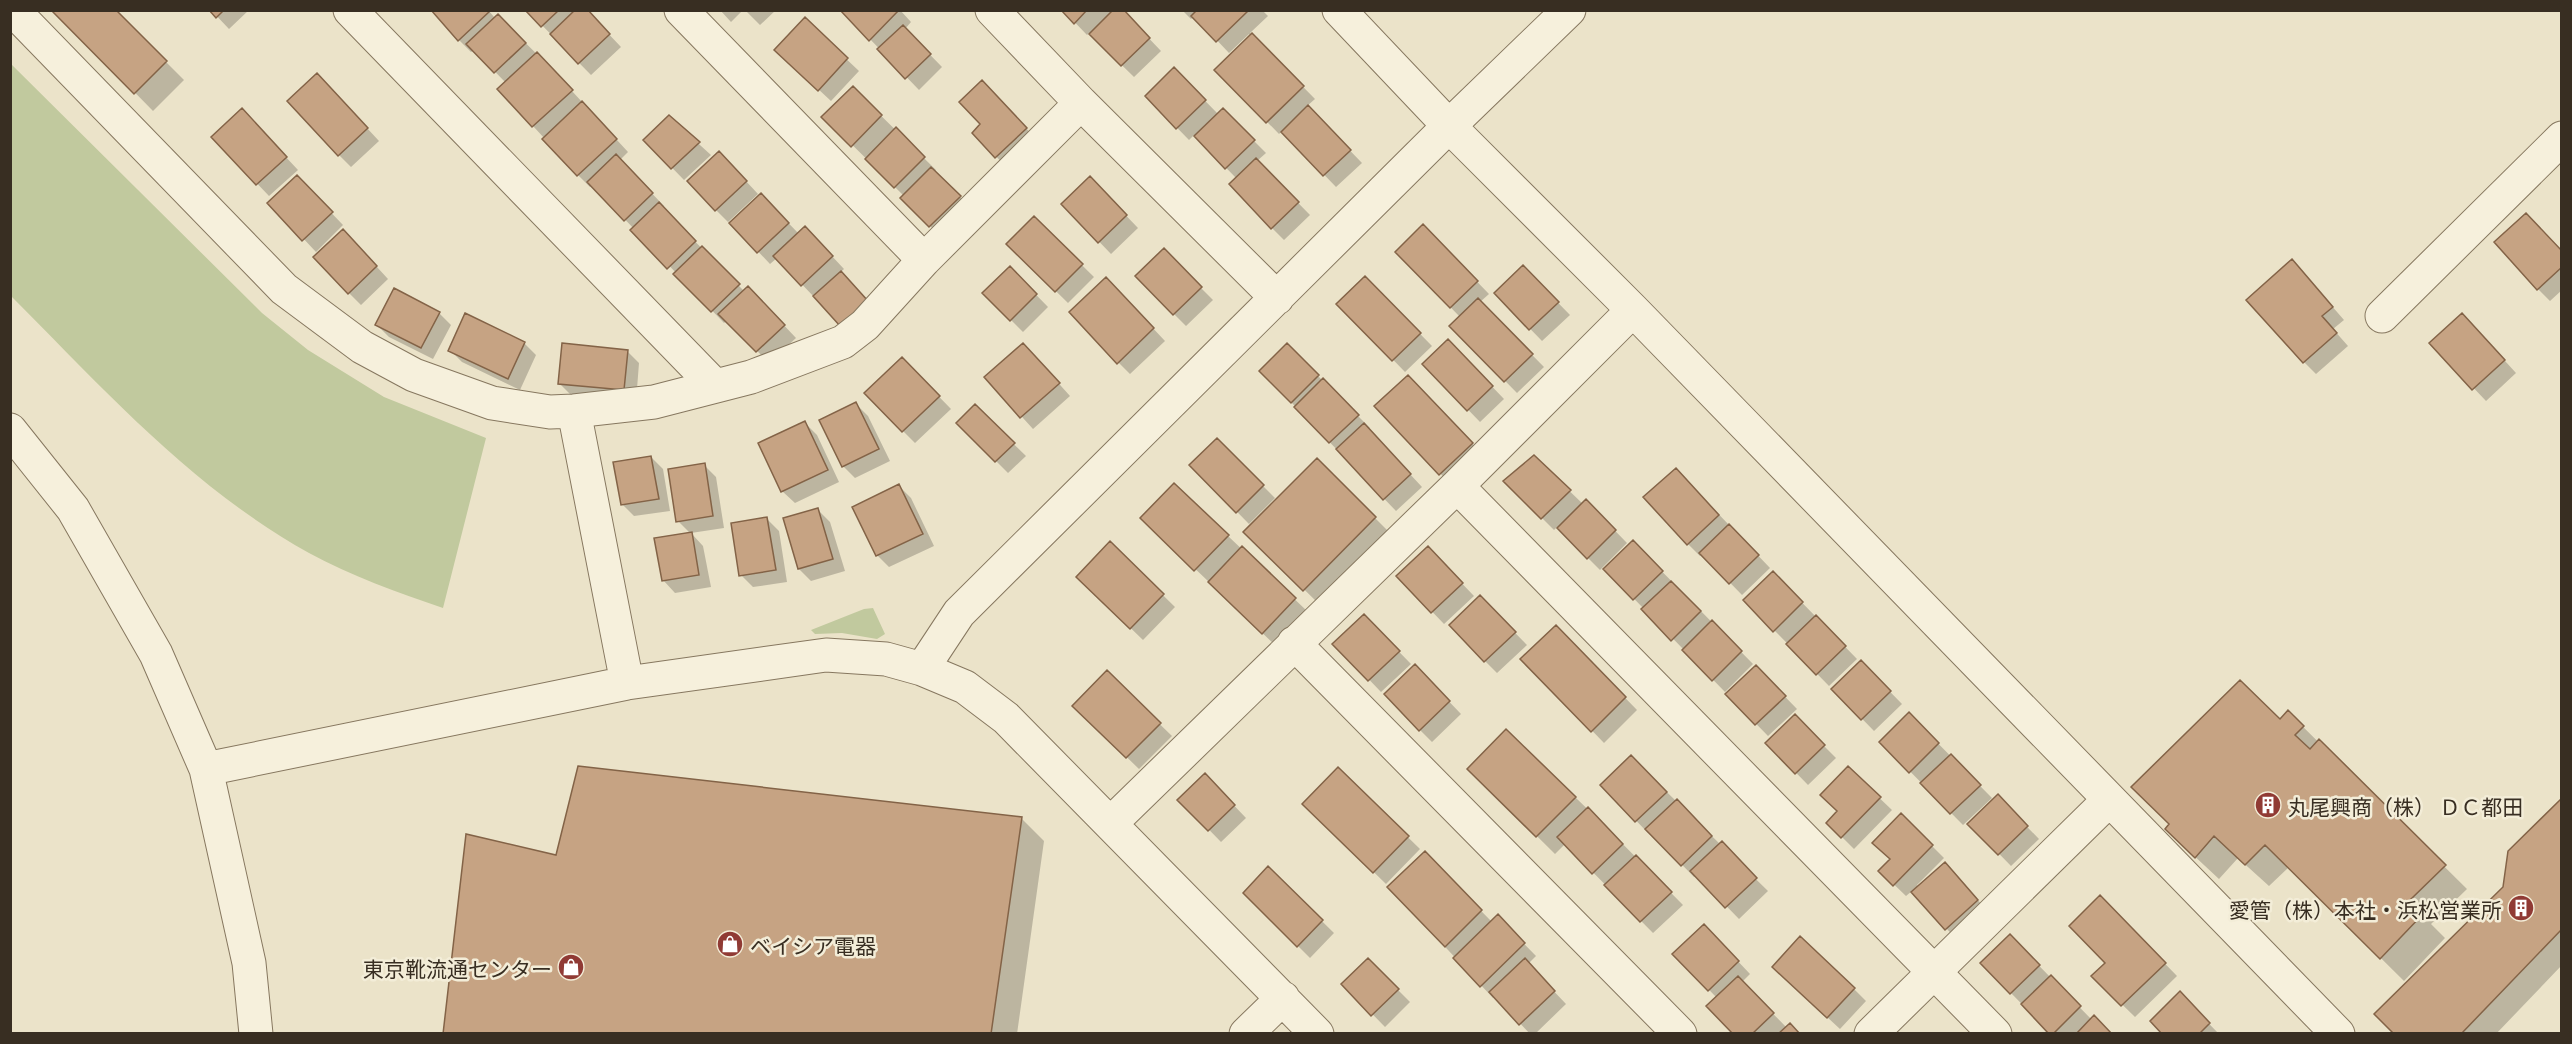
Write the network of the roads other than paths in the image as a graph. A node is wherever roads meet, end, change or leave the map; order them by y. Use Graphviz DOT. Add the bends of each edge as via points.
graph roads {
  1 [pos="13,10"];
  2 [pos="350,10"];
  3 [pos="681,10"];
  4 [pos="992,10"];
  5 [pos="1339,10"];
  6 [pos="1569,10"];
  7 [pos="1081,103"];
  8 [pos="1449,126"];
  9 [pos="2562,138"];
  10 [pos="924,260"];
  11 [pos="1277,298"];
  12 [pos="1633,310"];
  13 [pos="2382,316"];
  14 [pos="715,386"];
  15 [pos="574,411"];
  16 [pos="10,430"];
  17 [pos="1457,486"];
  18 [pos="1294,643"];
  19 [pos="922,669"];
  20 [pos="627,683"];
  21 [pos="206,770"];
  22 [pos="2109,800"];
  23 [pos="1111,823"];
  24 [pos="1935,972"];
  25 [pos="1282,998"];
  26 [pos="256,1034"];
  27 [pos="1246,1034"];
  28 [pos="1317,1034"];
  29 [pos="1680,1034"];
  30 [pos="1871,1034"];
  31 [pos="1995,1034"];
  32 [pos="2338,1034"];
  1 -- 15 [label="street" via="284,289 339,332 414,375 471,396 550,412"];
  2 -- 14 [label="street"];
  3 -- 10 [label="street"];
  4 -- 7 [label="street"];
  5 -- 8 [label="street"];
  6 -- 8 [label="street"];
  7 -- 10 [label="street"];
  7 -- 11 [label="street"];
  8 -- 11 [label="street"];
  8 -- 12 [label="street"];
  9 -- 13 [label="street"];
  10 -- 14 [label="street" via="865,325 843,342"];
  11 -- 19 [label="street" via="959,613"];
  12 -- 17 [label="street"];
  12 -- 22 [label="street"];
  14 -- 15 [label="street" via="654,402"];
  15 -- 20 [label="street"];
  16 -- 21 [label="street" via="73,509 156,654"];
  17 -- 18 [label="street"];
  17 -- 24 [label="street"];
  18 -- 23 [label="street"];
  18 -- 29 [label="street"];
  19 -- 20 [label="street" via="886,659 826,655"];
  19 -- 23 [label="street" via="965,687 1006,718"];
  20 -- 21 [label="street"];
  21 -- 26 [label="street" via="249,963"];
  22 -- 24 [label="street"];
  22 -- 32 [label="street"];
  23 -- 25 [label="street"];
  24 -- 30 [label="street"];
  24 -- 31 [label="street"];
  25 -- 27 [label="street"];
  25 -- 28 [label="street"];
}
